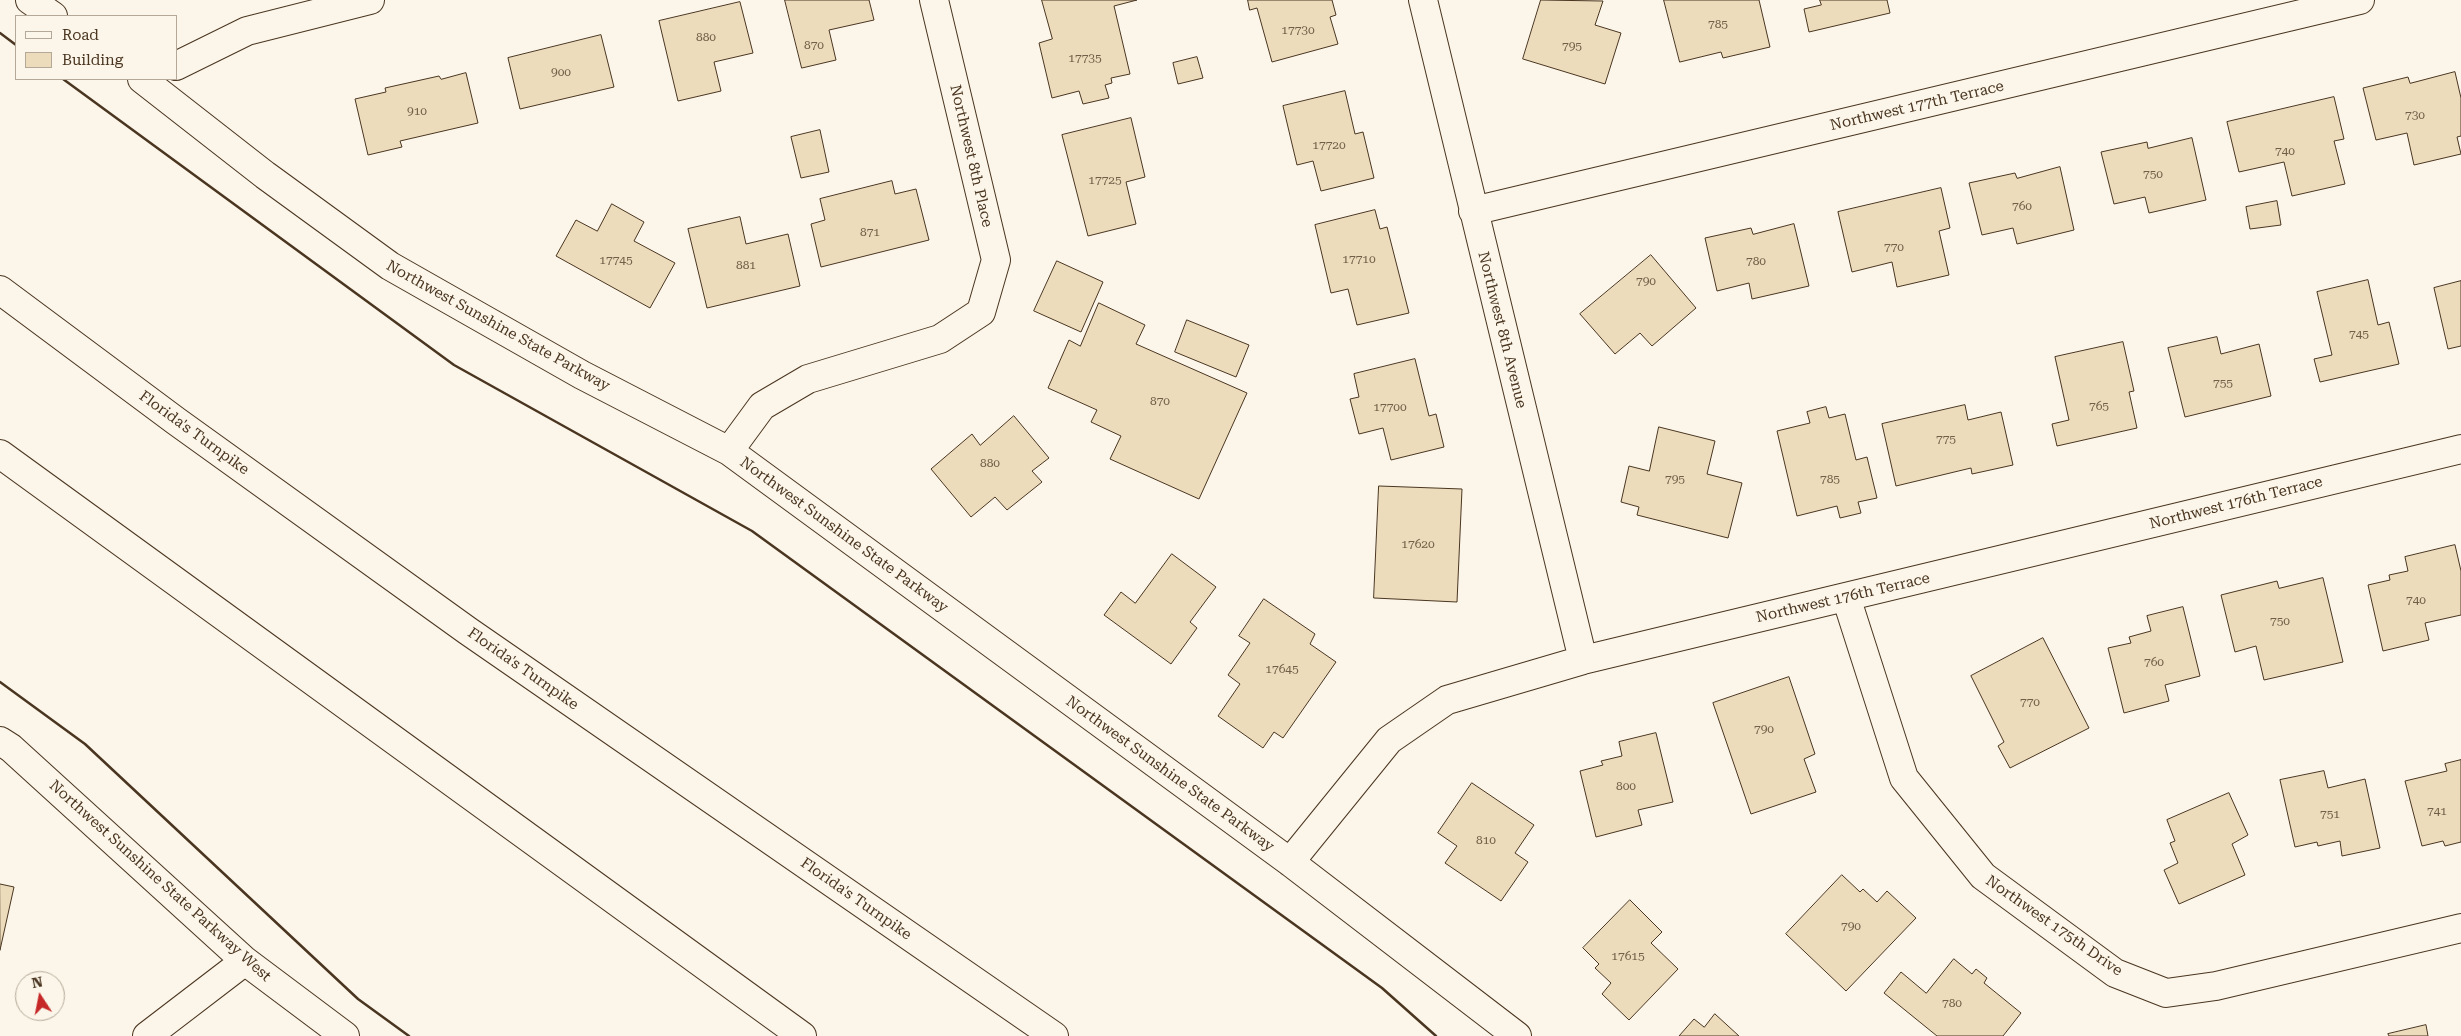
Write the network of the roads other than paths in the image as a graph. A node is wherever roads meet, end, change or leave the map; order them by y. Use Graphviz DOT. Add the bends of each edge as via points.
graph roads {
  1 [pos="30,0"];
  2 [pos="370,0"];
  3 [pos="934,0"];
  4 [pos="1423,0"];
  5 [pos="2360,0"];
  6 [pos="52,15"];
  7 [pos="178,65"];
  8 [pos="146,80"];
  9 [pos="1473,211"];
  10 [pos="0,290"];
  11 [pos="2461,449"];
  12 [pos="729,452"];
  13 [pos="0,454"];
  14 [pos="1846,597"];
  15 [pos="1583,660"];
  16 [pos="0,741"];
  17 [pos="1290,862"];
  18 [pos="2461,928"];
  19 [pos="245,960"];
  20 [pos="147,1036"];
  21 [pos="345,1036"];
  22 [pos="802,1036"];
  23 [pos="1054,1036"];
  24 [pos="1518,1036"];
  1 -- 6 [label="main road"];
  2 -- 7 [label="main road" via="247,31"];
  3 -- 12 [label="main road, Northwest 8th Place" via="996,260 981,312 940,339 808,379 762,406"];
  4 -- 9 [label="main road, Northwest 8th Avenue"];
  5 -- 9 [label="main road, Northwest 177th Terrace"];
  8 -- 12 [label="main road, Northwest Sunshine State Parkway" via="265,175 390,266"];
  9 -- 15 [label="main road, Northwest 8th Avenue"];
  10 -- 23 [label="main road, Florida's Turnpike" via="460,625"];
  11 -- 14 [label="main road, Northwest 176th Terrace"];
  12 -- 17 [label="main road, Northwest Sunshine State Parkway"];
  13 -- 22 [label="main road"];
  14 -- 15 [label="main road, Northwest 176th Terrace"];
  14 -- 18 [label="main road, Northwest 175th Drive" via="1904,778 1983,876 2115,973 2166,993 2216,986"];
  15 -- 17 [label="main road, Northwest 176th Terrace" via="1447,700 1389,740"];
  16 -- 19 [label="main road, Northwest Sunshine State Parkway West"];
  17 -- 24 [label="main road, Northwest Sunshine State Parkway"];
  19 -- 20 [label="main road"];
  19 -- 21 [label="main road, Northwest Sunshine State Parkway West"];
}
